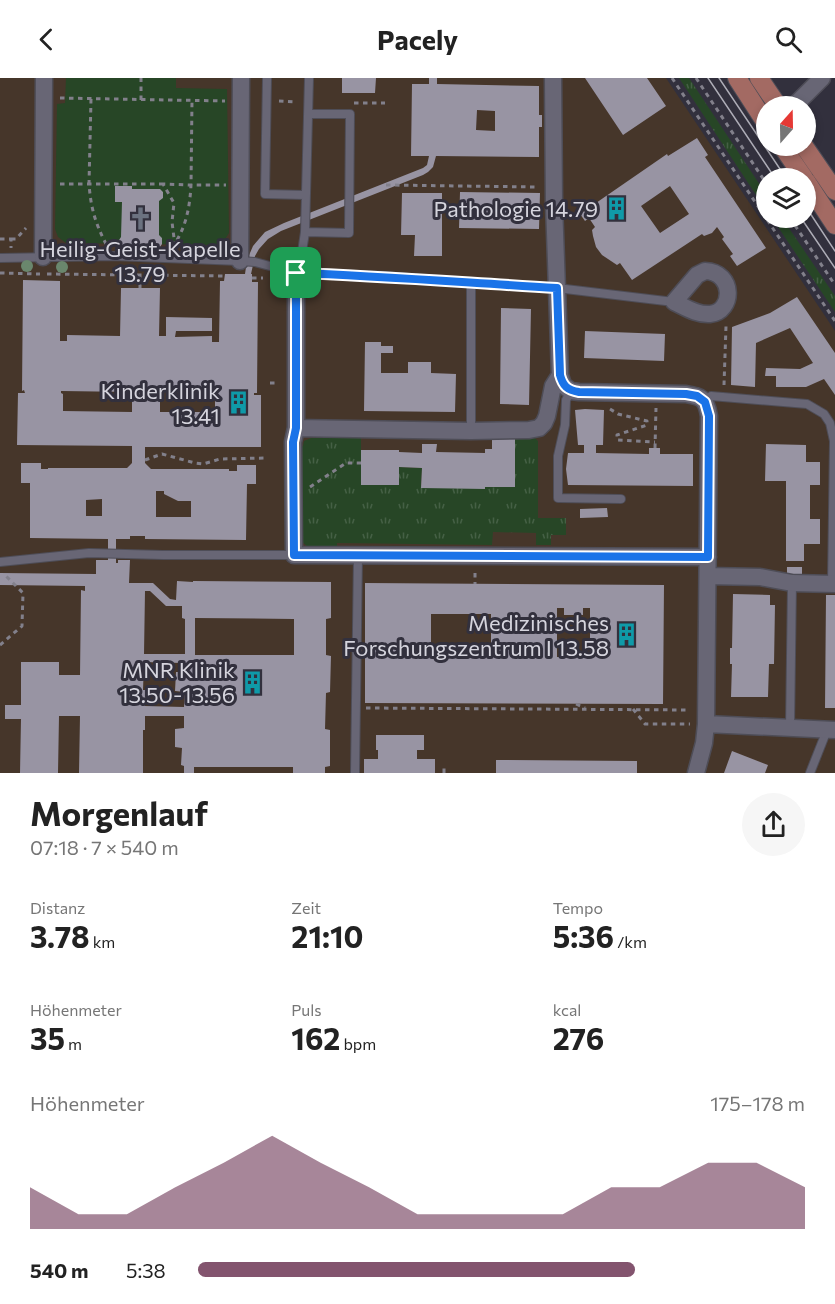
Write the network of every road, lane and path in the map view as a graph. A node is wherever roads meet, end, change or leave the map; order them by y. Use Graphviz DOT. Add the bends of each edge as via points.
graph roads {
  1 [pos="44,78"];
  2 [pos="141,78"];
  3 [pos="241,78"];
  4 [pos="267,78"];
  5 [pos="309,78"];
  6 [pos="553,78"];
  7 [pos="672,78"];
  8 [pos="696,78"];
  9 [pos="737,78"];
  10 [pos="759,78"];
  11 [pos="822,78"];
  12 [pos="771,96"];
  13 [pos="804,96"];
  14 [pos="44,98"];
  15 [pos="91,99"];
  16 [pos="141,100"];
  17 [pos="192,100"];
  18 [pos="241,102"];
  19 [pos="756,107"];
  20 [pos="308,114"];
  21 [pos="811,156"];
  22 [pos="756,168"];
  23 [pos="62,184"];
  24 [pos="89,184"];
  25 [pos="163,184"];
  26 [pos="191,185"];
  27 [pos="224,185"];
  28 [pos="386,185"];
  29 [pos="554,187"];
  30 [pos="835,192"];
  31 [pos="305,195"];
  32 [pos="816,196"];
  33 [pos="835,225"];
  34 [pos="797,228"];
  35 [pos="305,232"];
  36 [pos="176,242"];
  37 [pos="114,256"];
  38 [pos="43,257"];
  39 [pos="0,258"];
  40 [pos="174,258"];
  41 [pos="240,261"];
  42 [pos="0,273"];
  43 [pos="296,273"];
  44 [pos="140,275"];
  45 [pos="225,276"];
  46 [pos="471,283"];
  47 [pos="835,285"];
  48 [pos="140,288"];
  49 [pos="557,288"];
  50 [pos="674,302"];
  51 [pos="835,321"];
  52 [pos="726,324"];
  53 [pos="560,375"];
  54 [pos="571,391"];
  55 [pos="600,393"];
  56 [pos="723,397"];
  57 [pos="705,402"];
  58 [pos="656,415"];
  59 [pos="647,423"];
  60 [pos="655,423"];
  61 [pos="296,428"];
  62 [pos="471,431"];
  63 [pos="835,441"];
  64 [pos="655,442"];
  65 [pos="654,448"];
  66 [pos="266,458"];
  67 [pos="145,459"];
  68 [pos="361,463"];
  69 [pos="293,489"];
  70 [pos="621,499"];
  71 [pos="294,555"];
  72 [pos="358,555"];
  73 [pos="708,557"];
  74 [pos="0,562"];
  75 [pos="0,573"];
  76 [pos="708,576"];
  77 [pos="792,583"];
  78 [pos="833,584"];
  79 [pos="0,645"];
  80 [pos="576,704"];
  81 [pos="356,707"];
  82 [pos="586,709"];
  83 [pos="633,709"];
  84 [pos="706,717"];
  85 [pos="790,728"];
  86 [pos="831,730"];
  87 [pos="444,766"];
  88 [pos="354,773"];
  89 [pos="444,773"];
  90 [pos="696,773"];
  91 [pos="810,773"];
  1 -- 14 [label="street"];
  2 -- 16 [label="path"];
  3 -- 18 [label="street"];
  4 -- 31 [label="lane" via="265,194"];
  5 -- 20 [label="lane"];
  6 -- 29 [label="street"];
  7 -- 51 [label="path"];
  8 -- 22 [label="path"];
  9 -- 19 [label="main road"];
  10 -- 12 [label="main road"];
  11 -- 13 [label="street"];
  14 -- 15 [label="path"];
  14 -- 38 [label="street"];
  15 -- 16 [label="path"];
  15 -- 24 [label="path"];
  16 -- 17 [label="path"];
  17 -- 18 [label="path"];
  17 -- 26 [label="path"];
  18 -- 41 [label="street"];
  20 -- 31 [label="lane"];
  20 -- 35 [label="lane" via="350,114 349,233"];
  21 -- 30 [label="main road"];
  23 -- 24 [label="path"];
  24 -- 25 [label="path"];
  24 -- 37 [label="path" via="92,211"];
  25 -- 26 [label="path"];
  25 -- 36 [label="path" via="174,203"];
  26 -- 27 [label="path"];
  26 -- 36 [label="path" via="188,212"];
  28 -- 29 [label="path"];
  29 -- 49 [label="street"];
  31 -- 35 [label="lane"];
  32 -- 33 [label="main road"];
  34 -- 47 [label="path"];
  35 -- 43 [label="lane"];
  36 -- 40 [label="path"];
  37 -- 38 [label="lane"];
  37 -- 40 [label="lane"];
  38 -- 39 [label="lane"];
  40 -- 41 [label="lane"];
  41 -- 43 [label="lane"];
  42 -- 44 [label="path"];
  43 -- 46 [label="lane"];
  43 -- 61 [label="street"];
  44 -- 45 [label="path"];
  44 -- 48 [label="path"];
  46 -- 49 [label="lane"];
  46 -- 62 [label="lane"];
  49 -- 50 [label="lane"];
  49 -- 53 [label="street"];
  52 -- 56 [label="path"];
  53 -- 54 [label="street" via="563,385"];
  53 -- 62 [label="street" via="553,386 547,416 539,428"];
  54 -- 55 [label="street"];
  54 -- 70 [label="lane" via="566,400 558,456 558,498"];
  55 -- 57 [label="street" via="686,394"];
  55 -- 59 [label="path" via="603,404 618,414"];
  56 -- 57 [label="lane" via="711,396"];
  56 -- 63 [label="lane" via="807,404 824,414"];
  57 -- 73 [label="street" via="709,416"];
  58 -- 60 [label="path"];
  59 -- 60 [label="path"];
  59 -- 64 [label="path" via="617,435 617,440"];
  60 -- 64 [label="path"];
  61 -- 62 [label="street"];
  61 -- 69 [label="street"];
  63 -- 78 [label="lane"];
  64 -- 65 [label="path"];
  66 -- 67 [label="path" via="220,459 203,464 162,454"];
  68 -- 69 [label="path" via="346,464 312,487"];
  69 -- 71 [label="street"];
  71 -- 72 [label="street"];
  71 -- 74 [label="lane" via="89,554"];
  72 -- 73 [label="street"];
  72 -- 81 [label="lane"];
  73 -- 76 [label="street"];
  75 -- 79 [label="path" via="23,593 23,619 22,626"];
  76 -- 77 [label="street" via="760,577"];
  76 -- 84 [label="street"];
  77 -- 78 [label="street"];
  77 -- 85 [label="lane"];
  80 -- 82 [label="path"];
  81 -- 82 [label="path"];
  81 -- 88 [label="lane"];
  82 -- 83 [label="path"];
  83 -- 84 [label="path"];
  83 -- 84 [label="path" via="645,724"];
  84 -- 85 [label="street"];
  84 -- 90 [label="street"];
  85 -- 86 [label="street"];
  86 -- 91 [label="lane"];
  87 -- 89 [label="path"];
}
